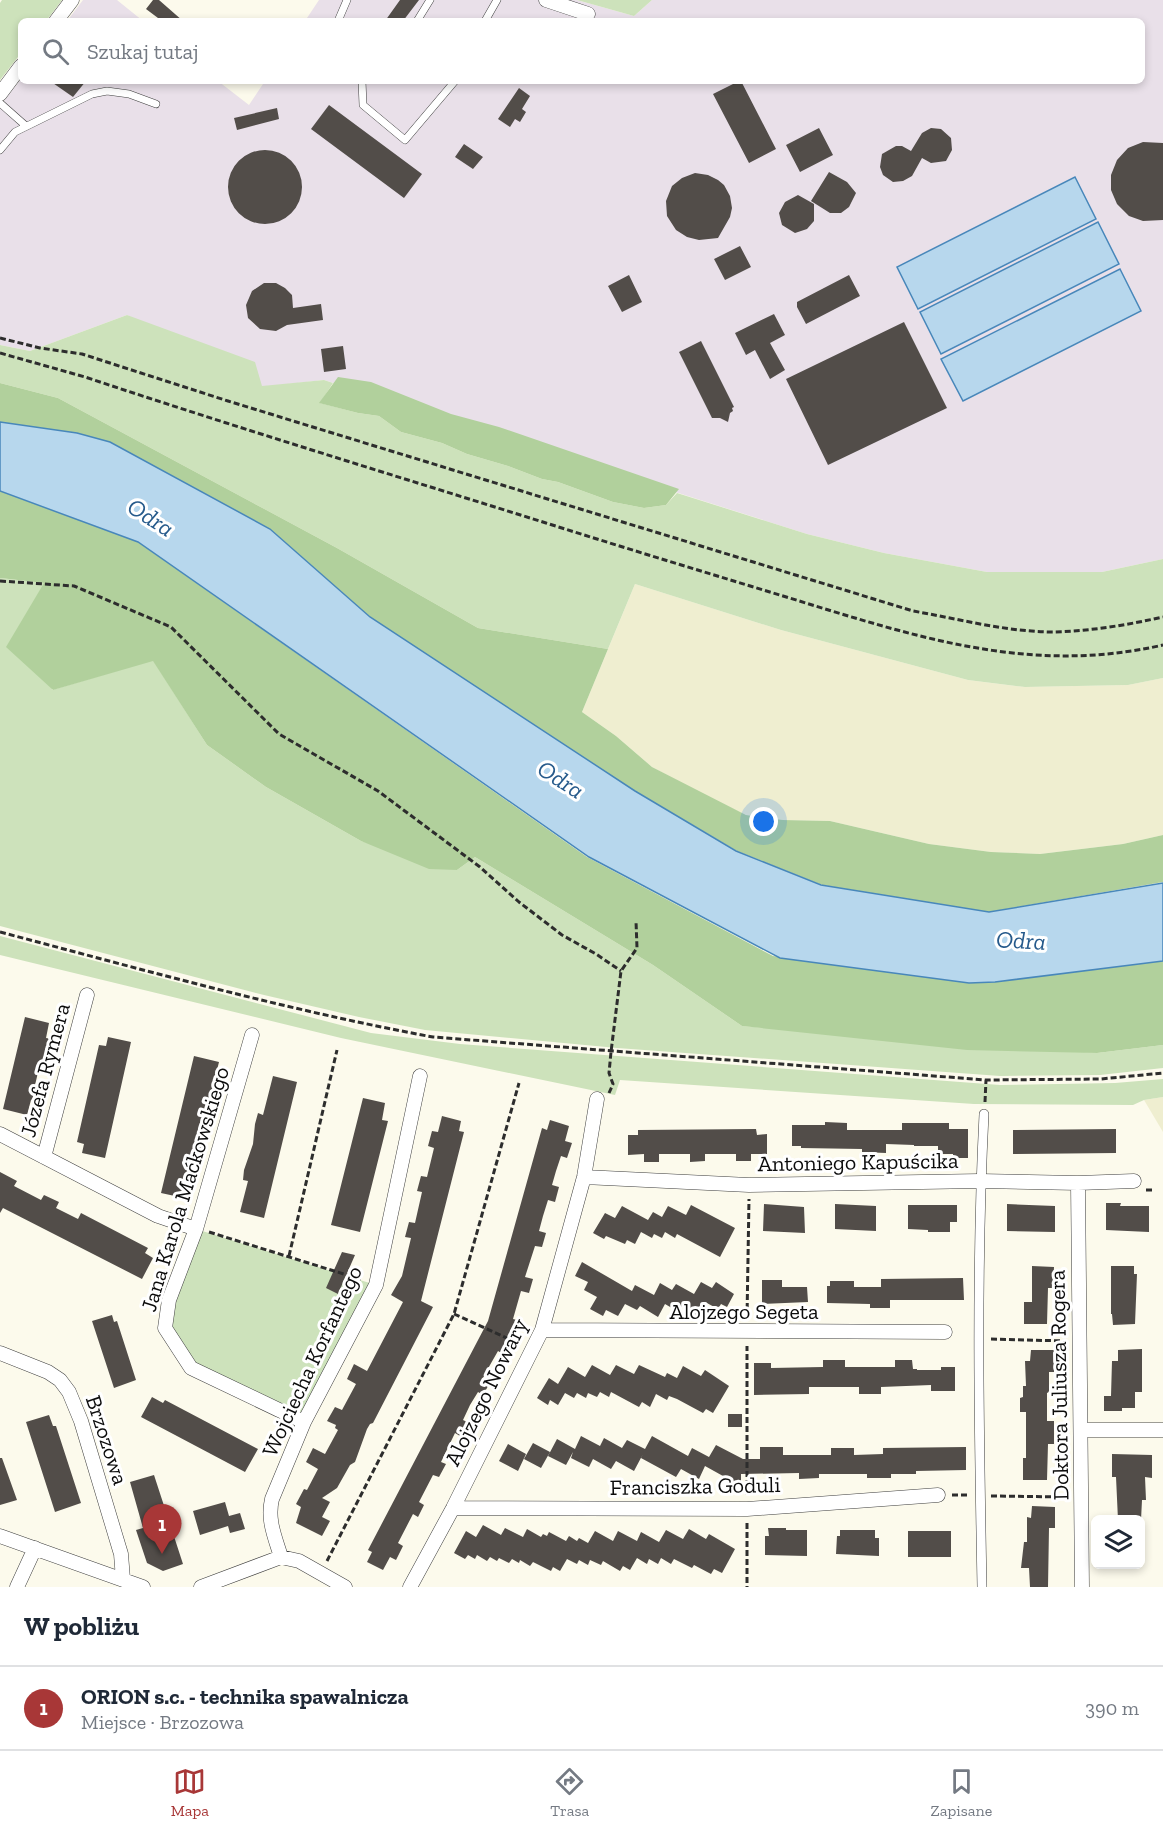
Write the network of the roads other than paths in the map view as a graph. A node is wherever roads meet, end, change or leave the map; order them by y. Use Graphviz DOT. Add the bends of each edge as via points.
graph roads {
  1 [pos="72,0"];
  2 [pos="347,0"];
  3 [pos="430,0"];
  4 [pos="497,0"];
  5 [pos="546,0"];
  6 [pos="588,14"];
  7 [pos="58,18"];
  8 [pos="339,18"];
  9 [pos="419,18"];
  10 [pos="487,18"];
  11 [pos="18,70"];
  12 [pos="362,84"];
  13 [pos="452,84"];
  14 [pos="0,94"];
  15 [pos="0,103"];
  16 [pos="156,104"];
  17 [pos="26,126"];
  18 [pos="0,150"];
  19 [pos="87,995"];
  20 [pos="252,1035"];
  21 [pos="420,1076"];
  22 [pos="597,1100"];
  23 [pos="984,1109"];
  24 [pos="0,1134"];
  25 [pos="44,1157"];
  26 [pos="584,1177"];
  27 [pos="981,1181"];
  28 [pos="1078,1183"];
  29 [pos="1139,1185"];
  30 [pos="196,1228"];
  31 [pos="542,1330"];
  32 [pos="945,1332"];
  33 [pos="0,1353"];
  34 [pos="304,1422"];
  35 [pos="1082,1430"];
  36 [pos="1163,1430"];
  37 [pos="938,1495"];
  38 [pos="453,1508"];
  39 [pos="0,1536"];
  40 [pos="35,1548"];
  41 [pos="281,1557"];
  42 [pos="123,1580"];
  43 [pos="17,1587"];
  44 [pos="142,1587"];
  45 [pos="201,1587"];
  46 [pos="345,1587"];
  47 [pos="410,1587"];
  48 [pos="982,1587"];
  49 [pos="1082,1587"];
  1 -- 7 [label="street"];
  2 -- 8 [label="lane"];
  3 -- 9 [label="lane"];
  4 -- 10 [label="lane"];
  5 -- 6 [label="street"];
  11 -- 14 [label="street"];
  12 -- 13 [label="lane" via="363,105 405,141"];
  15 -- 17 [label="lane"];
  16 -- 17 [label="lane" via="129,94 100,92"];
  17 -- 18 [label="lane" via="15,132"];
  19 -- 25 [label="street, Józefa Rymera"];
  20 -- 30 [label="street, Jana Karola Maćkowskiego"];
  21 -- 34 [label="street, Wojciecha Korfantego" via="376,1285"];
  22 -- 26 [label="street, Alojzego Nowary"];
  23 -- 27 [label="street"];
  24 -- 25 [label="street, Józefa Rymera"];
  25 -- 30 [label="street, Józefa Rymera" via="158,1216"];
  26 -- 27 [label="street, Antoniego Kapuścika" via="749,1185"];
  26 -- 31 [label="street, Alojzego Nowary"];
  27 -- 28 [label="street, Antoniego Kapuścika"];
  27 -- 48 [label="street"];
  28 -- 29 [label="street, Antoniego Kapuścika"];
  28 -- 35 [label="street, Doktora Juliusza Rogera"];
  30 -- 34 [label="street, Jana Karola Maćkowskiego" via="169,1300 165,1328 191,1368"];
  31 -- 32 [label="street, Alojzego Segeta"];
  31 -- 38 [label="street, Alojzego Nowary"];
  33 -- 42 [label="street, Brzozowa" via="48,1372 69,1392 122,1554"];
  34 -- 41 [label="street, Wojciecha Korfantego" via="270,1510"];
  35 -- 36 [label="street"];
  35 -- 49 [label="street, Doktora Juliusza Rogera"];
  37 -- 38 [label="street, Franciszka Goduli" via="747,1509"];
  38 -- 47 [label="street, Alojzego Nowary"];
  39 -- 40 [label="street"];
  40 -- 42 [label="street"];
  40 -- 43 [label="street"];
  41 -- 45 [label="street"];
  41 -- 46 [label="street" via="299,1561"];
  42 -- 44 [label="street"];
}
